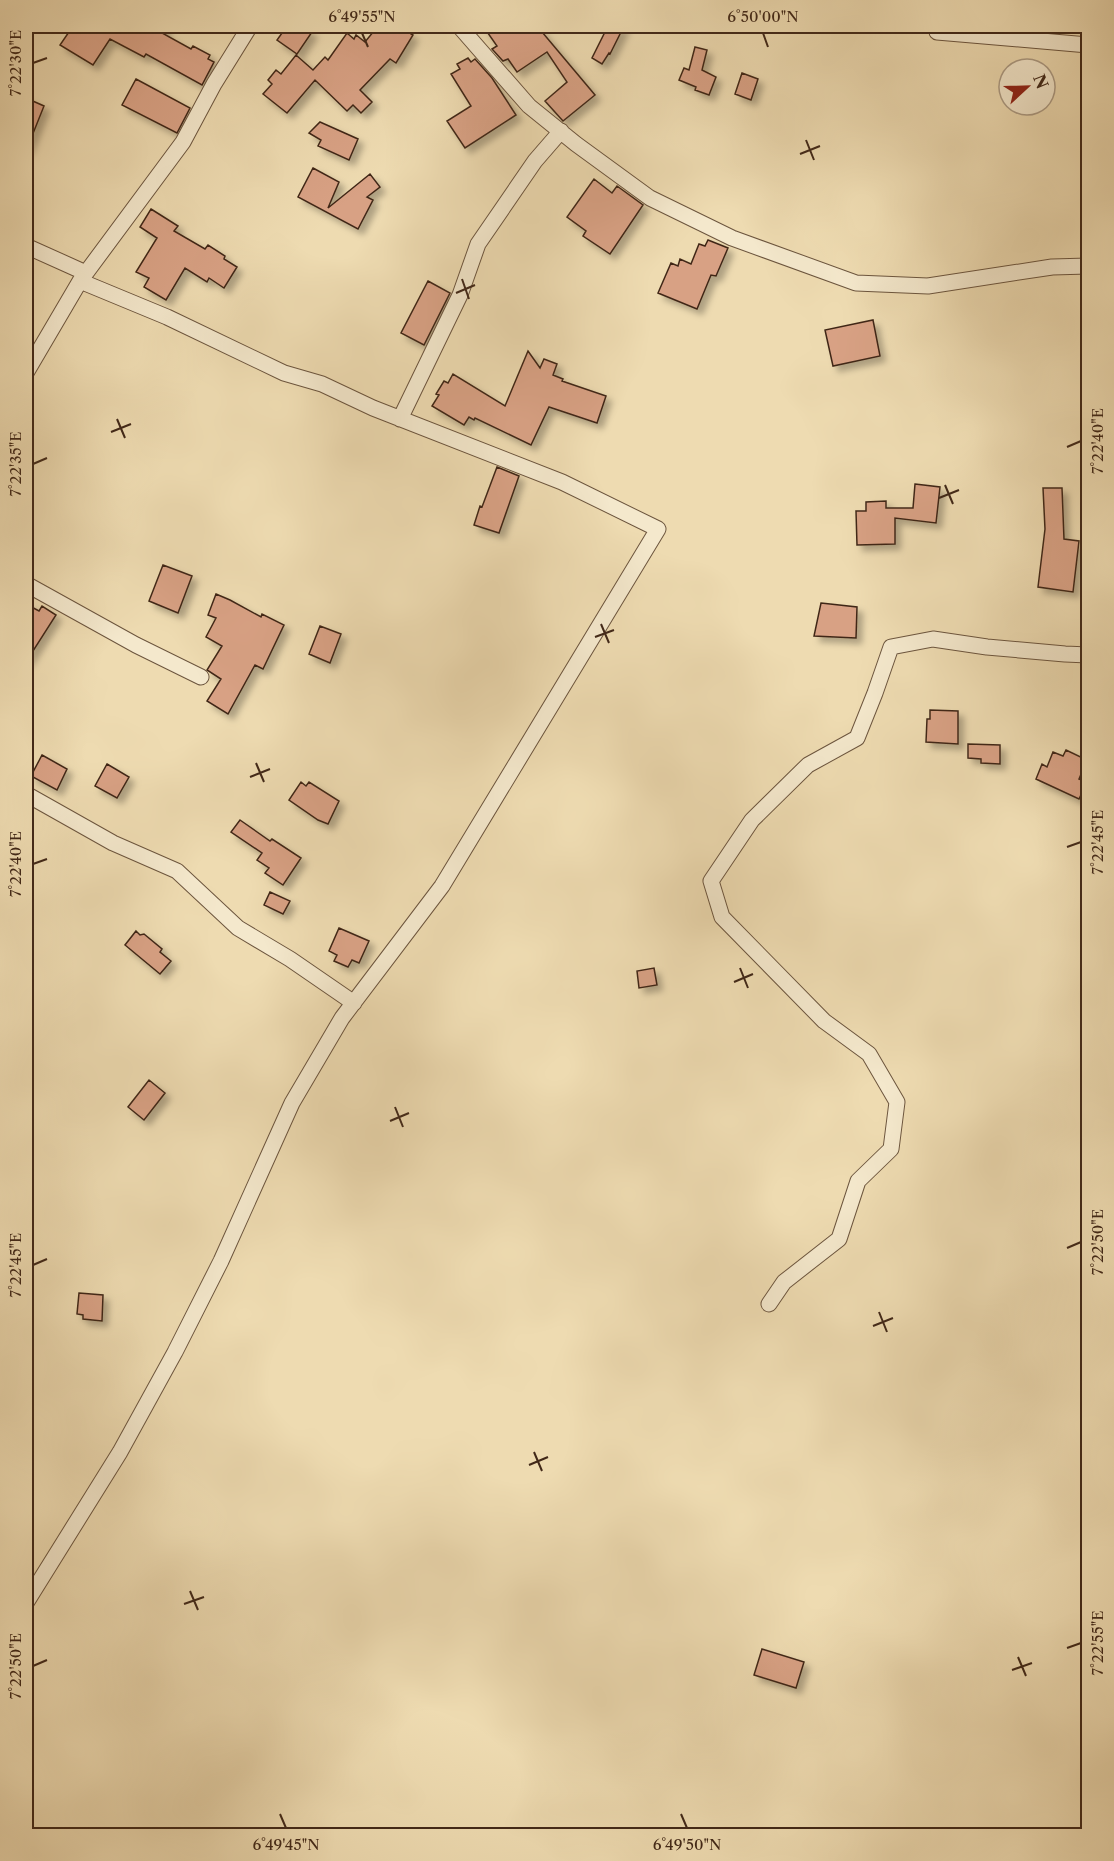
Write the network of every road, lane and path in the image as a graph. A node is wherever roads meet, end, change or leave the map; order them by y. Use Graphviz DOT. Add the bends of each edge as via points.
graph roads {
  1 [pos="250,26"];
  2 [pos="459,26"];
  3 [pos="937,32"];
  4 [pos="1089,45"];
  5 [pos="561,131"];
  6 [pos="26,246"];
  7 [pos="1089,266"];
  8 [pos="83,277"];
  9 [pos="26,373"];
  10 [pos="400,419"];
  11 [pos="26,584"];
  12 [pos="1089,654"];
  13 [pos="201,677"];
  14 [pos="26,794"];
  15 [pos="354,1003"];
  16 [pos="769,1304"];
  17 [pos="26,1603"];
  1 -- 8 [label="street" via="183,142"];
  2 -- 5 [label="street" via="529,106"];
  3 -- 4 [label="street"];
  5 -- 7 [label="street" via="650,198 732,238 856,283 928,286 1052,267"];
  5 -- 10 [label="street" via="535,161 478,244 460,295"];
  6 -- 8 [label="street"];
  8 -- 9 [label="street"];
  8 -- 10 [label="street" via="284,373 322,384"];
  10 -- 15 [label="street" via="562,482 658,529 442,886"];
  11 -- 13 [label="street"];
  12 -- 16 [label="street" via="933,639 891,647 857,738 808,765 752,820 711,881 722,917 824,1021 869,1054 897,1102 891,1149 858,1181 839,1239 784,1282"];
  14 -- 15 [label="street" via="113,843 177,871 238,928"];
  15 -- 17 [label="street" via="292,1103 175,1352 120,1452"];
}
